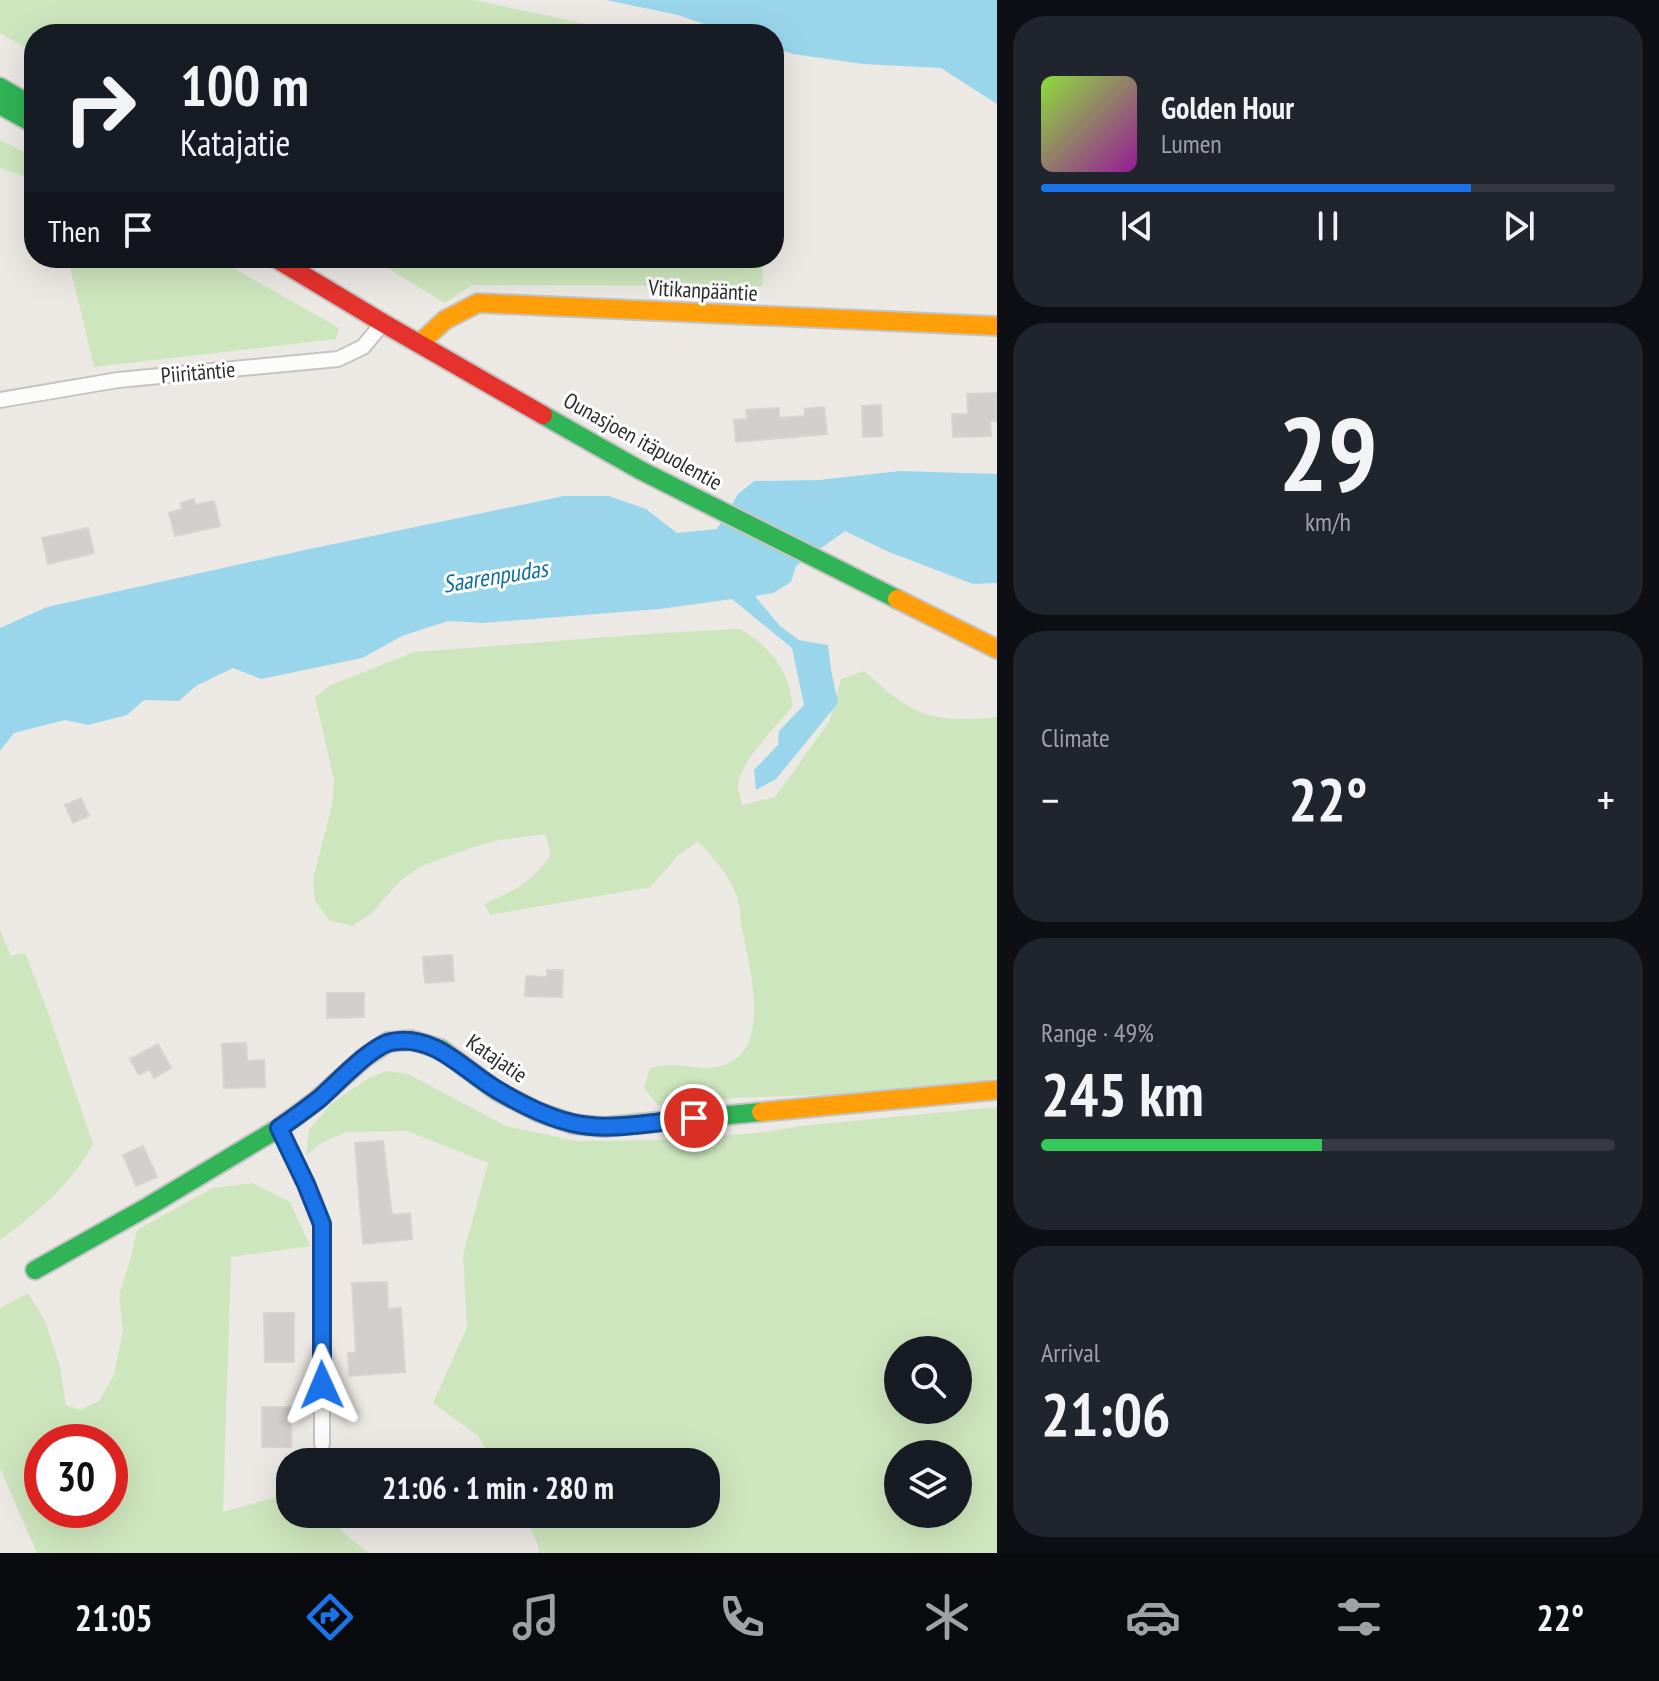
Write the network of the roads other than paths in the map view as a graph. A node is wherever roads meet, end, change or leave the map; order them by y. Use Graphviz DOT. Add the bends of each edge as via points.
graph roads {
  1 [pos="0,87"];
  2 [pos="24,101"];
  3 [pos="0,105"];
  4 [pos="24,118"];
  5 [pos="292,268"];
  6 [pos="383,323"];
  7 [pos="997,326"];
  8 [pos="420,343"];
  9 [pos="0,400"];
  10 [pos="997,649"];
  11 [pos="997,1090"];
  12 [pos="279,1128"];
  13 [pos="35,1270"];
  14 [pos="322,1444"];
  1 -- 2 [label="street"];
  3 -- 4 [label="street"];
  5 -- 6 [label="street, Ounasjoen itäpuolentie"];
  6 -- 8 [label="street, Ounasjoen itäpuolentie"];
  6 -- 9 [label="street, Piiritäntie" via="363,347 338,359 118,380"];
  7 -- 8 [label="street, Vitikanpääntie" via="478,303 445,320"];
  8 -- 10 [label="street, Ounasjoen itäpuolentie" via="640,470"];
  11 -- 12 [label="street, Katajatie" via="603,1127 538,1112 497,1091 441,1049 411,1040 388,1042"];
  12 -- 13 [label="street, Katajatie"];
  12 -- 14 [label="street" via="322,1224"];
}
